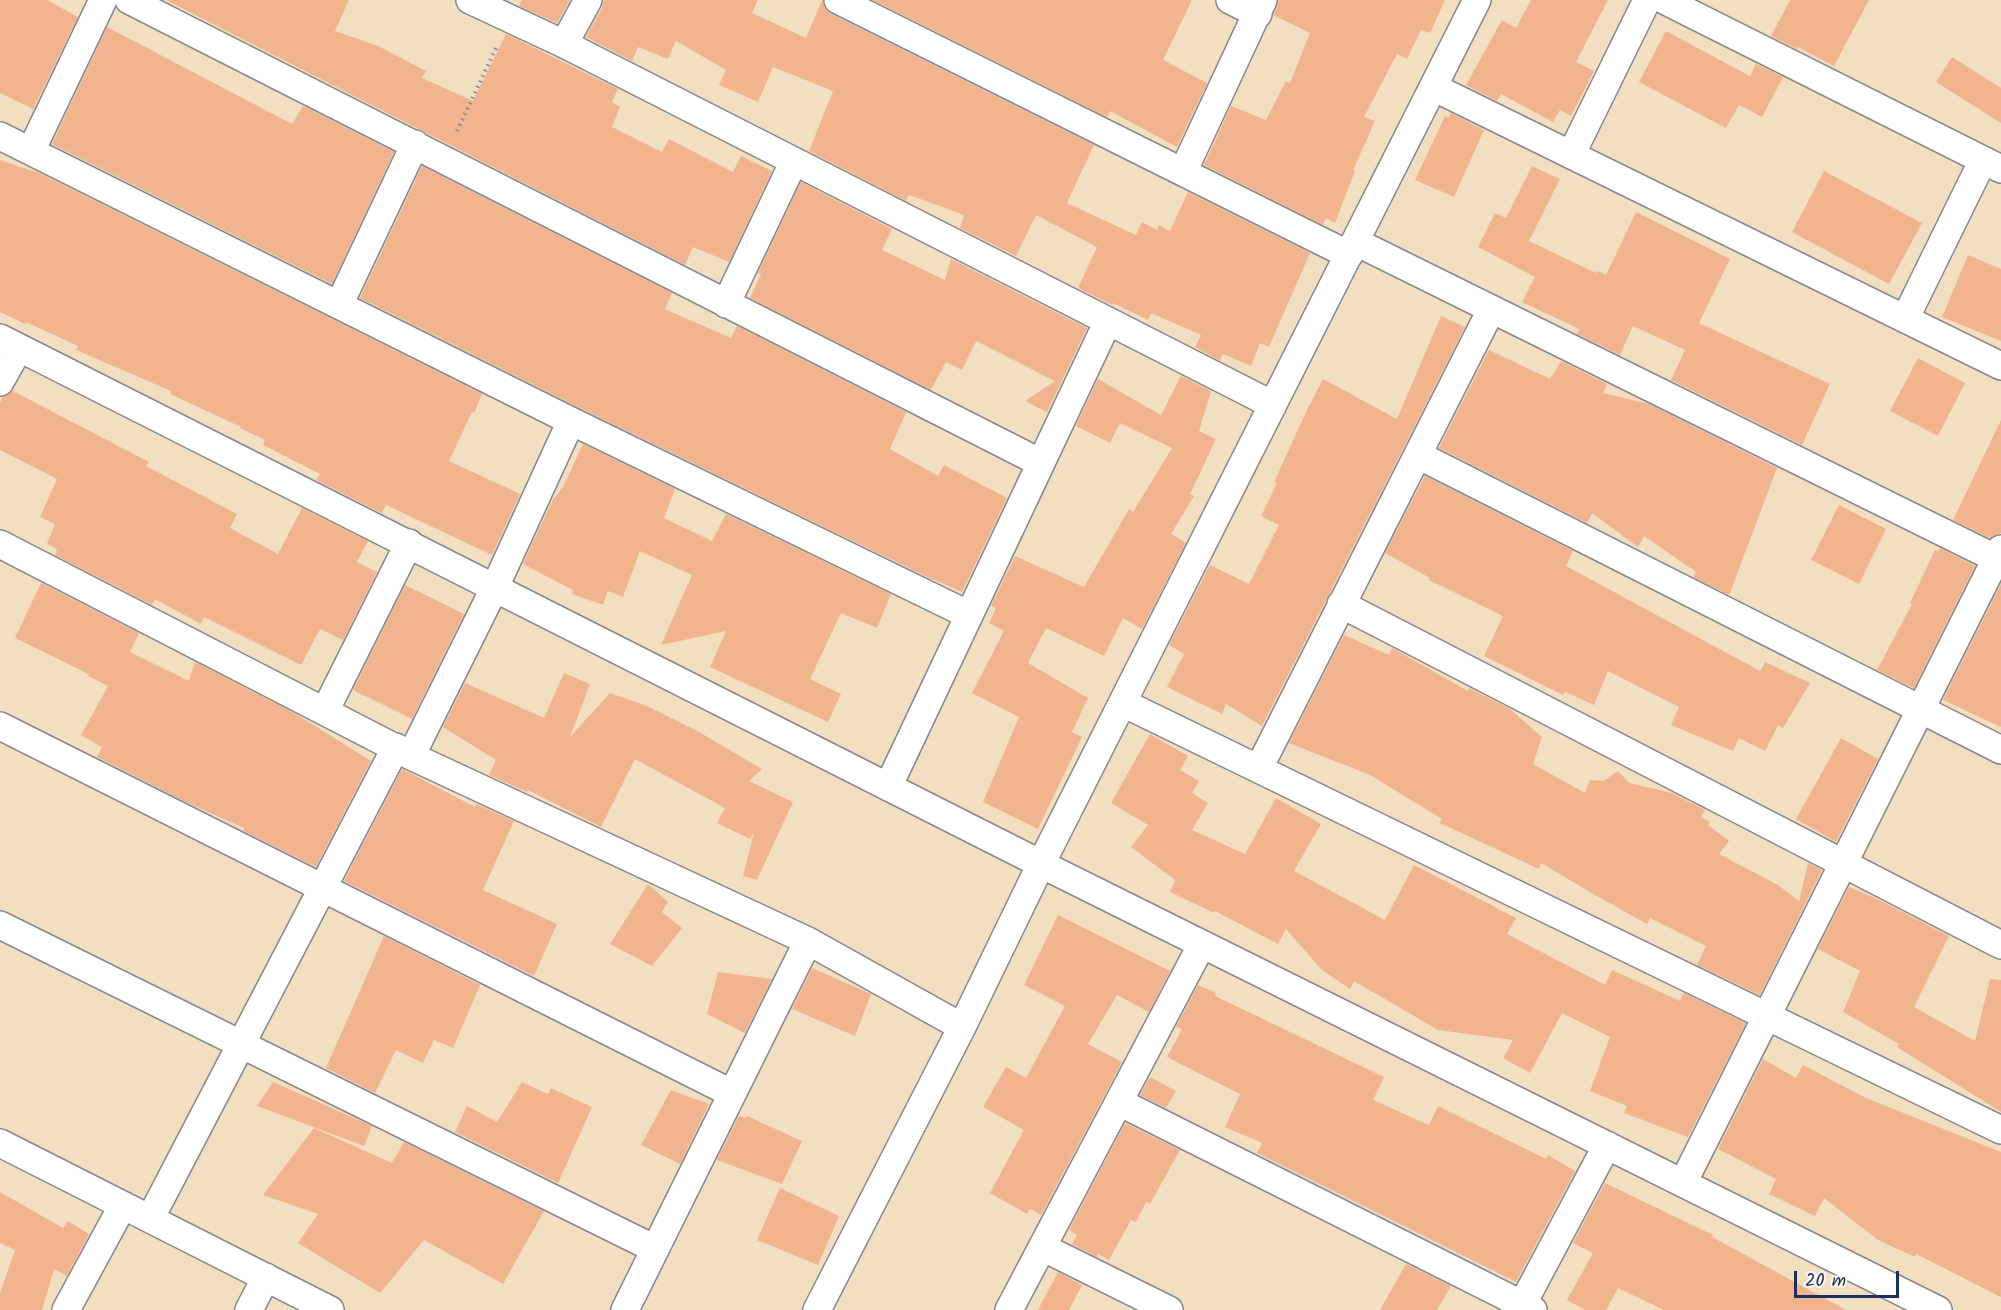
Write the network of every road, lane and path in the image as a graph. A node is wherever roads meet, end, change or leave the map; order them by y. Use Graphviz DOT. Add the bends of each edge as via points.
graph roads {
  1 [pos="103,0"];
  2 [pos="129,0"];
  3 [pos="470,0"];
  4 [pos="588,0"];
  5 [pos="838,0"];
  6 [pos="1230,0"];
  7 [pos="1477,0"];
  8 [pos="1647,0"];
  9 [pos="1664,0"];
  10 [pos="1261,7"];
  11 [pos="510,20"];
  12 [pos="564,44"];
  13 [pos="1433,87"];
  14 [pos="0,136"];
  15 [pos="415,144"];
  16 [pos="31,151"];
  17 [pos="1571,155"];
  18 [pos="444,159"];
  19 [pos="794,161"];
  20 [pos="1992,165"];
  21 [pos="1183,172"];
  22 [pos="1352,249"];
  23 [pos="726,304"];
  24 [pos="339,305"];
  25 [pos="1491,310"];
  26 [pos="1905,319"];
  27 [pos="1108,321"];
  28 [pos="10,343"];
  29 [pos="2001,366"];
  30 [pos="0,382"];
  31 [pos="1273,405"];
  32 [pos="572,421"];
  33 [pos="1418,455"];
  34 [pos="1041,463"];
  35 [pos="409,543"];
  36 [pos="0,544"];
  37 [pos="1999,556"];
  38 [pos="495,587"];
  39 [pos="1341,604"];
  40 [pos="969,615"];
  41 [pos="1123,703"];
  42 [pos="1920,709"];
  43 [pos="325,711"];
  44 [pos="0,726"];
  45 [pos="2001,750"];
  46 [pos="404,751"];
  47 [pos="1259,768"];
  48 [pos="888,787"];
  49 [pos="1843,863"];
  50 [pos="1041,864"];
  51 [pos="322,888"];
  52 [pos="0,925"];
  53 [pos="808,941"];
  54 [pos="1202,944"];
  55 [pos="2001,945"];
  56 [pos="1767,1016"];
  57 [pos="962,1027"];
  58 [pos="241,1044"];
  59 [pos="731,1093"];
  60 [pos="1119,1102"];
  61 [pos="2001,1130"];
  62 [pos="0,1143"];
  63 [pos="1607,1145"];
  64 [pos="1683,1183"];
  65 [pos="123,1205"];
  66 [pos="150,1219"];
  67 [pos="1042,1247"];
  68 [pos="655,1249"];
  69 [pos="266,1277"];
  70 [pos="1527,1307"];
  71 [pos="66,1310"];
  72 [pos="249,1310"];
  73 [pos="330,1310"];
  74 [pos="625,1310"];
  75 [pos="817,1310"];
  76 [pos="1009,1310"];
  77 [pos="1169,1310"];
  78 [pos="1938,1310"];
  1 -- 16 [label="street"];
  2 -- 15 [label="street"];
  3 -- 11 [label="street"];
  4 -- 12 [label="street"];
  5 -- 21 [label="street"];
  6 -- 10 [label="street"];
  7 -- 13 [label="street"];
  8 -- 17 [label="street"];
  9 -- 20 [label="street"];
  10 -- 21 [label="street"];
  11 -- 12 [label="street"];
  11 -- 18 [label="path"];
  12 -- 19 [label="street"];
  13 -- 17 [label="street"];
  13 -- 22 [label="street"];
  14 -- 16 [label="street"];
  15 -- 18 [label="street"];
  15 -- 24 [label="street"];
  16 -- 24 [label="street"];
  17 -- 26 [label="street"];
  18 -- 23 [label="street"];
  19 -- 23 [label="street"];
  19 -- 27 [label="street"];
  20 -- 26 [label="street"];
  21 -- 22 [label="street"];
  22 -- 25 [label="street"];
  22 -- 31 [label="street"];
  23 -- 34 [label="street"];
  24 -- 32 [label="street"];
  25 -- 33 [label="street"];
  25 -- 37 [label="street"];
  26 -- 29 [label="street"];
  27 -- 31 [label="street"];
  27 -- 34 [label="street"];
  28 -- 30 [label="street"];
  28 -- 35 [label="street"];
  31 -- 41 [label="street"];
  32 -- 38 [label="street"];
  32 -- 40 [label="street"];
  33 -- 39 [label="street"];
  33 -- 42 [label="street"];
  34 -- 40 [label="street"];
  35 -- 38 [label="street"];
  35 -- 43 [label="street"];
  36 -- 43 [label="street"];
  37 -- 42 [label="street"];
  38 -- 46 [label="street"];
  38 -- 48 [label="street"];
  39 -- 47 [label="street"];
  39 -- 49 [label="street"];
  40 -- 48 [label="street"];
  41 -- 47 [label="street"];
  41 -- 50 [label="street"];
  42 -- 45 [label="street"];
  42 -- 49 [label="street"];
  43 -- 46 [label="street"];
  44 -- 51 [label="street"];
  46 -- 51 [label="street"];
  46 -- 53 [label="street"];
  47 -- 56 [label="street"];
  48 -- 50 [label="street"];
  49 -- 55 [label="street"];
  49 -- 56 [label="street"];
  50 -- 54 [label="street"];
  50 -- 57 [label="street"];
  51 -- 58 [label="street"];
  51 -- 59 [label="street"];
  52 -- 58 [label="street"];
  53 -- 57 [label="street"];
  53 -- 59 [label="street"];
  54 -- 60 [label="street"];
  54 -- 63 [label="street"];
  56 -- 61 [label="street"];
  56 -- 64 [label="street"];
  57 -- 75 [label="street"];
  58 -- 66 [label="street"];
  58 -- 68 [label="street"];
  59 -- 68 [label="street"];
  60 -- 67 [label="street"];
  60 -- 70 [label="street"];
  62 -- 65 [label="street"];
  63 -- 64 [label="street"];
  63 -- 70 [label="street"];
  64 -- 78 [label="street"];
  65 -- 66 [label="street"];
  65 -- 71 [label="street"];
  66 -- 69 [label="street"];
  67 -- 76 [label="street"];
  67 -- 77 [label="street"];
  68 -- 74 [label="street"];
  69 -- 72 [label="street"];
  69 -- 73 [label="street"];
}
